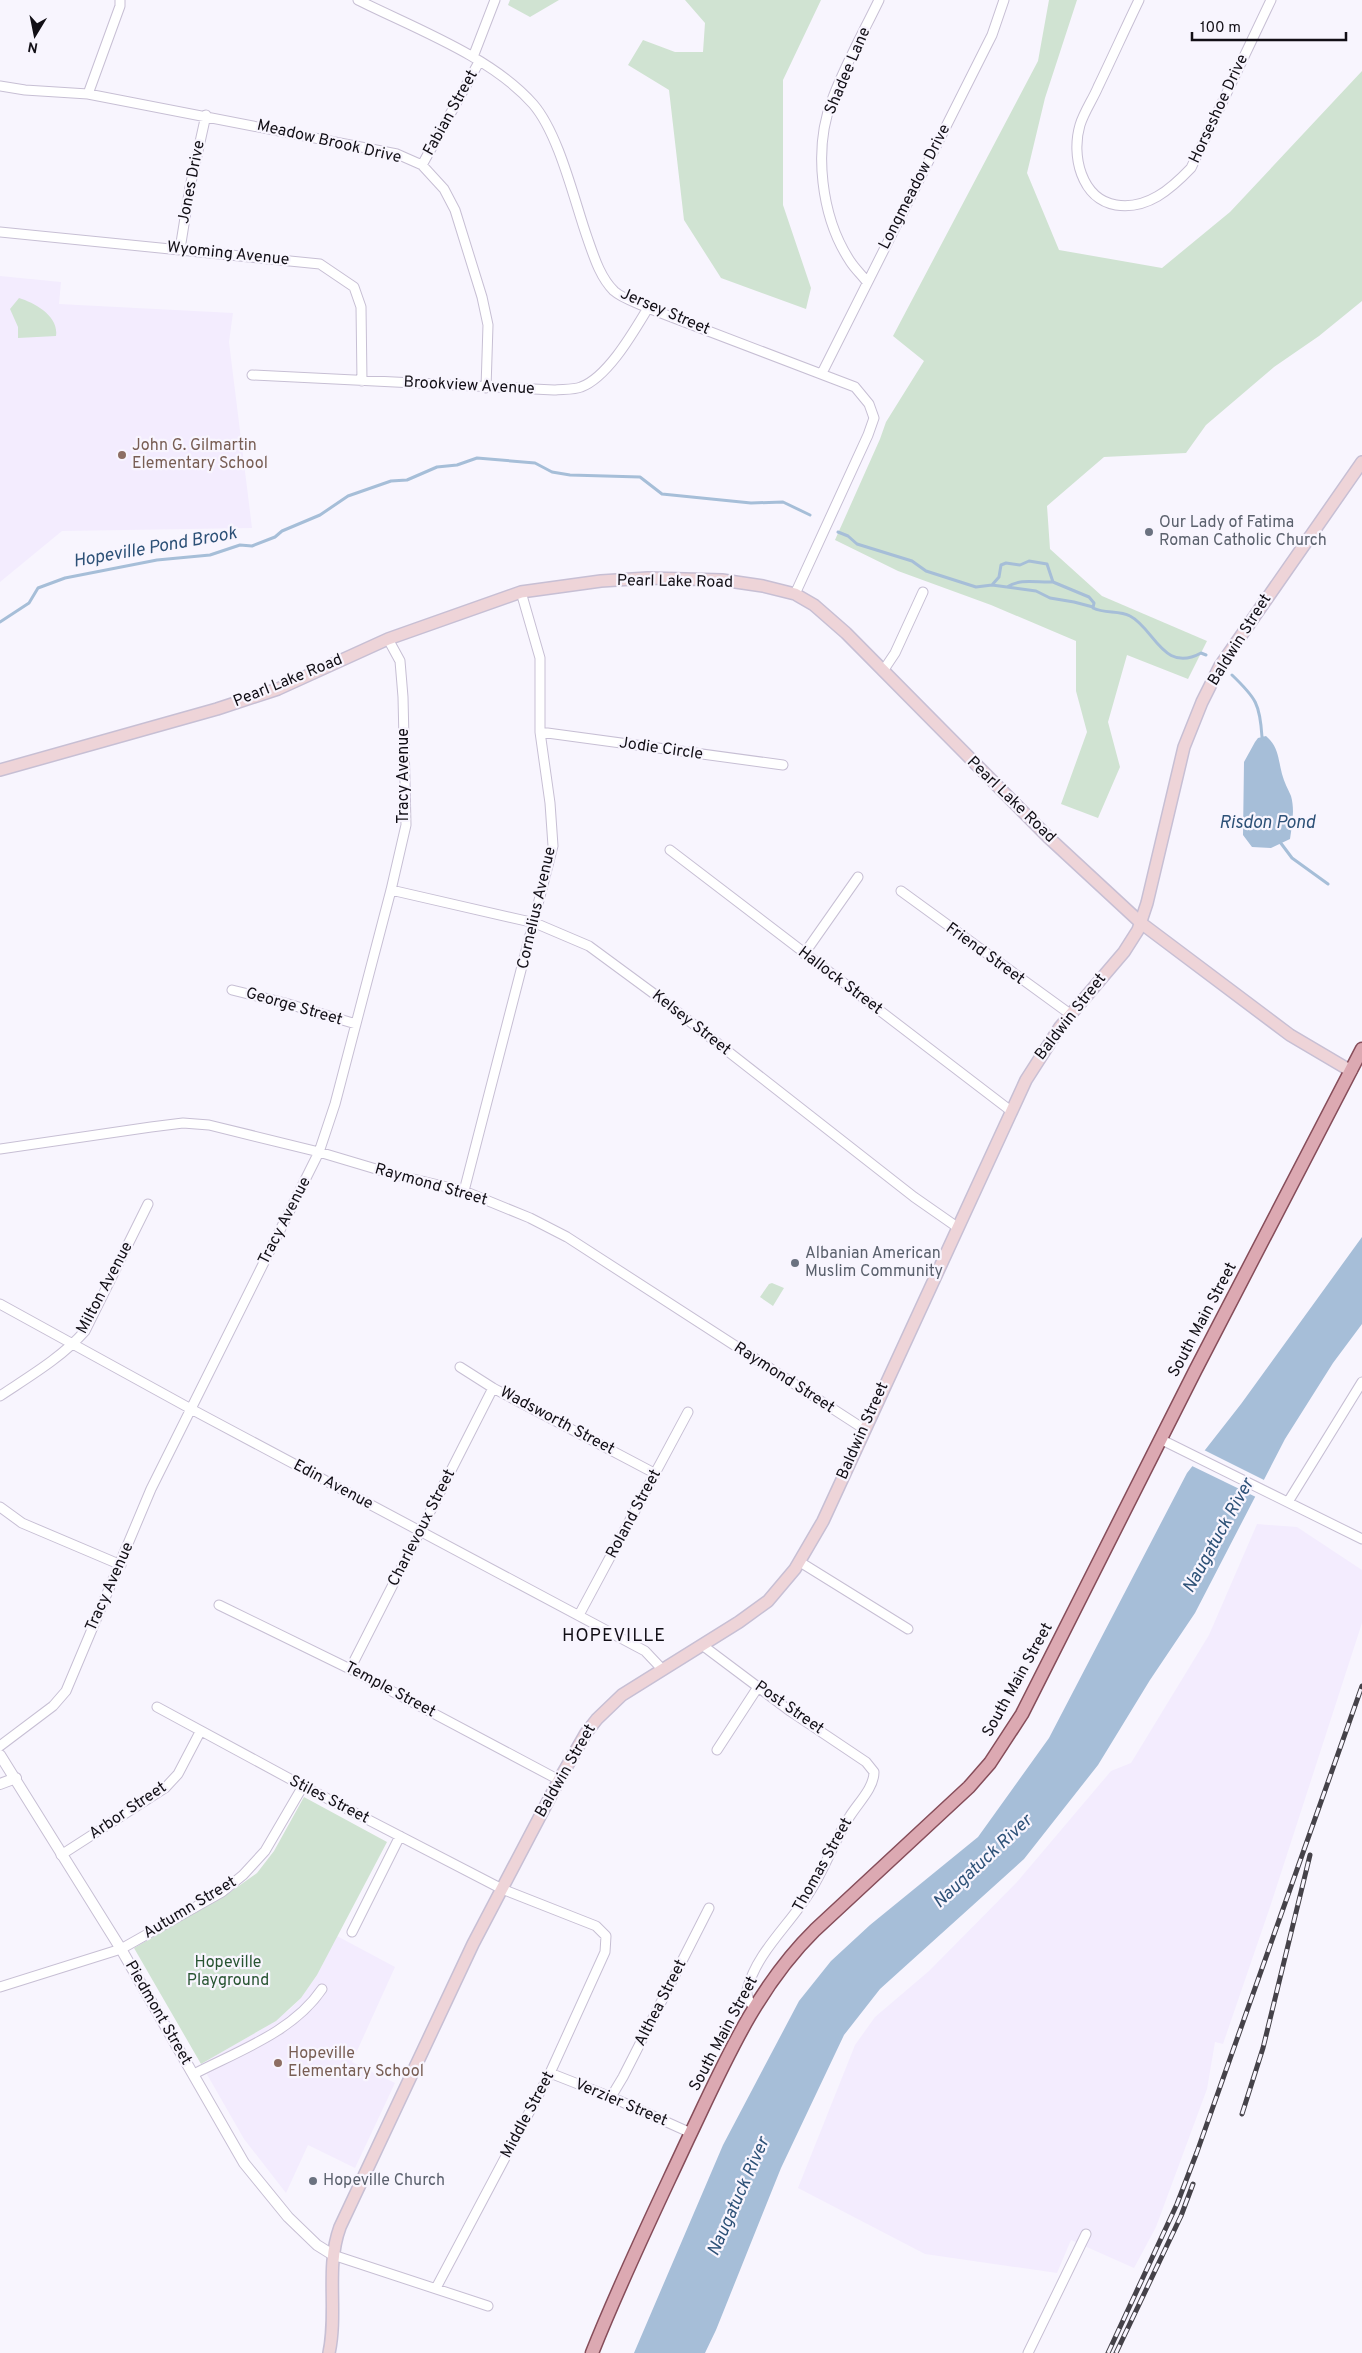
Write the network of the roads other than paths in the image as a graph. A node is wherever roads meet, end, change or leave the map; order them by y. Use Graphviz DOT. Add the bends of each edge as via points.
graph roads {
  1 [pos="120,0"];
  2 [pos="358,0"];
  3 [pos="495,0"];
  4 [pos="879,0"];
  5 [pos="1004,0"];
  6 [pos="1139,0"];
  7 [pos="1270,0"];
  8 [pos="476,59"];
  9 [pos="0,86"];
  10 [pos="88,94"];
  11 [pos="206,115"];
  12 [pos="422,165"];
  13 [pos="0,232"];
  14 [pos="180,249"];
  15 [pos="867,282"];
  16 [pos="648,308"];
  17 [pos="822,373"];
  18 [pos="252,375"];
  19 [pos="362,381"];
  20 [pos="486,388"];
  21 [pos="1362,462"];
  22 [pos="520,592"];
  23 [pos="923,592"];
  24 [pos="795,594"];
  25 [pos="388,639"];
  26 [pos="883,671"];
  27 [pos="540,732"];
  28 [pos="783,765"];
  29 [pos="0,770"];
  30 [pos="670,850"];
  31 [pos="858,877"];
  32 [pos="391,890"];
  33 [pos="901,891"];
  34 [pos="535,923"];
  35 [pos="1141,923"];
  36 [pos="804,954"];
  37 [pos="232,990"];
  38 [pos="1070,1014"];
  39 [pos="356,1024"];
  40 [pos="1362,1049"];
  41 [pos="1350,1071"];
  42 [pos="1011,1111"];
  43 [pos="0,1149"];
  44 [pos="319,1152"];
  45 [pos="464,1191"];
  46 [pos="148,1204"];
  47 [pos="957,1227"];
  48 [pos="0,1304"];
  49 [pos="73,1344"];
  50 [pos="460,1367"];
  51 [pos="1362,1382"];
  52 [pos="494,1388"];
  53 [pos="0,1396"];
  54 [pos="191,1409"];
  55 [pos="688,1412"];
  56 [pos="864,1429"];
  57 [pos="1160,1439"];
  58 [pos="656,1474"];
  59 [pos="1288,1502"];
  60 [pos="0,1507"];
  61 [pos="420,1532"];
  62 [pos="1362,1539"];
  63 [pos="800,1562"];
  64 [pos="120,1565"];
  65 [pos="220,1605"];
  66 [pos="579,1615"];
  67 [pos="908,1629"];
  68 [pos="702,1645"];
  69 [pos="350,1669"];
  70 [pos="662,1669"];
  71 [pos="758,1687"];
  72 [pos="157,1707"];
  73 [pos="200,1732"];
  74 [pos="0,1746"];
  75 [pos="717,1750"];
  76 [pos="0,1755"];
  77 [pos="874,1772"];
  78 [pos="16,1778"];
  79 [pos="559,1780"];
  80 [pos="0,1784"];
  81 [pos="303,1786"];
  82 [pos="400,1836"];
  83 [pos="61,1855"];
  84 [pos="502,1889"];
  85 [pos="709,1908"];
  86 [pos="352,1932"];
  87 [pos="606,1936"];
  88 [pos="121,1949"];
  89 [pos="0,1986"];
  90 [pos="322,1988"];
  91 [pos="754,2007"];
  92 [pos="550,2073"];
  93 [pos="194,2074"];
  94 [pos="611,2097"];
  95 [pos="691,2133"];
  96 [pos="1086,2234"];
  97 [pos="333,2255"];
  98 [pos="436,2288"];
  99 [pos="488,2306"];
  100 [pos="329,2353"];
  101 [pos="592,2353"];
  102 [pos="1028,2353"];
  1 -- 10 [label="street"];
  2 -- 8 [label="street, Jersey Street"];
  3 -- 8 [label="street, Fabian Street"];
  4 -- 15 [label="street, Shadee Lane" via="831,101 824,131 822,163 827,201 836,233 850,261"];
  5 -- 15 [label="street, Longmeadow Drive" via="992,35"];
  6 -- 7 [label="street, Horseshoe Drive" via="1080,125 1077,151 1080,171 1089,191 1099,200 1117,205 1136,205 1155,198 1171,189 1191,168"];
  8 -- 12 [label="street, Fabian Street"];
  8 -- 16 [label="street, Jersey Street" via="506,78 534,105 554,142 604,280 616,293"];
  9 -- 10 [label="street, Meadow Brook Drive"];
  10 -- 11 [label="street, Meadow Brook Drive"];
  11 -- 12 [label="street, Meadow Brook Drive" via="388,152"];
  11 -- 14 [label="street, Jones Drive"];
  12 -- 20 [label="street, Meadow Brook Drive" via="444,189 455,210 482,297 488,325"];
  13 -- 14 [label="street, Wyoming Avenue"];
  14 -- 19 [label="street, Wyoming Avenue" via="320,264 354,286 361,307"];
  15 -- 17 [label="street, Longmeadow Drive"];
  16 -- 17 [label="street, Jersey Street"];
  16 -- 20 [label="street, Brookview Avenue" via="618,354 602,372 581,387 554,390"];
  17 -- 24 [label="street, Jersey Street" via="855,387 869,404 874,418"];
  18 -- 19 [label="street, Brookview Avenue"];
  19 -- 20 [label="street, Brookview Avenue"];
  21 -- 35 [label="main road, Baldwin Street" via="1237,640 1202,702 1180,761"];
  22 -- 24 [label="main road, Pearl Lake Road" via="648,578 722,580"];
  22 -- 25 [label="main road, Pearl Lake Road"];
  22 -- 27 [label="street, Cornelius Avenue" via="540,658"];
  23 -- 26 [label="street" via="895,653"];
  24 -- 26 [label="main road, Pearl Lake Road" via="820,611"];
  25 -- 29 [label="main road, Pearl Lake Road" via="278,689"];
  25 -- 32 [label="street, Tracy Avenue" via="400,661 406,792 406,825"];
  26 -- 35 [label="main road, Pearl Lake Road" via="1048,837"];
  27 -- 28 [label="street, Jodie Circle"];
  27 -- 34 [label="street, Cornelius Avenue" via="553,846"];
  30 -- 36 [label="street, Hallock Street"];
  31 -- 36 [label="street"];
  32 -- 34 [label="street, Kelsey Street"];
  32 -- 39 [label="street, Tracy Avenue"];
  33 -- 38 [label="street, Friend Street"];
  34 -- 45 [label="street, Cornelius Avenue"];
  34 -- 47 [label="street, Kelsey Street" via="589,946 611,961"];
  35 -- 38 [label="main road, Baldwin Street" via="1124,952"];
  35 -- 41 [label="main road, Pearl Lake Road" via="1290,1035"];
  36 -- 42 [label="street, Hallock Street"];
  37 -- 39 [label="street, George Street"];
  38 -- 42 [label="main road, Baldwin Street" via="1036,1061"];
  39 -- 44 [label="street, Tracy Avenue"];
  40 -- 41 [label="main road, South Main Street"];
  41 -- 57 [label="main road, South Main Street"];
  42 -- 47 [label="main road, Baldwin Street"];
  43 -- 44 [label="street, Raymond Street" via="183,1124 209,1125"];
  44 -- 45 [label="street, Raymond Street"];
  44 -- 54 [label="street, Tracy Avenue"];
  45 -- 56 [label="street, Raymond Street" via="523,1215 567,1238"];
  46 -- 49 [label="street, Milton Avenue" via="85,1331"];
  47 -- 56 [label="main road, Baldwin Street"];
  48 -- 49 [label="street, Edin Avenue"];
  49 -- 53 [label="street, Milton Avenue"];
  49 -- 54 [label="street, Edin Avenue"];
  50 -- 52 [label="street, Wadsworth Street"];
  51 -- 59 [label="street"];
  52 -- 58 [label="street, Wadsworth Street"];
  52 -- 61 [label="street, Charlevoux Street"];
  54 -- 61 [label="street, Edin Avenue"];
  54 -- 64 [label="street, Tracy Avenue" via="151,1489"];
  55 -- 58 [label="street, Roland Street"];
  56 -- 63 [label="main road, Baldwin Street" via="823,1521"];
  57 -- 59 [label="street"];
  57 -- 91 [label="main road, South Main Street" via="1044,1674 1001,1748 961,1795 802,1943 775,1974"];
  58 -- 66 [label="street, Roland Street"];
  59 -- 62 [label="street"];
  60 -- 64 [label="street" via="22,1523"];
  61 -- 66 [label="street, Edin Avenue"];
  61 -- 69 [label="street, Charlevoux Street"];
  63 -- 67 [label="street"];
  63 -- 68 [label="main road, Baldwin Street" via="785,1583 761,1606"];
  64 -- 74 [label="street, Tracy Avenue" via="66,1691 53,1706"];
  65 -- 69 [label="street, Temple Street"];
  66 -- 70 [label="street, Edin Avenue" via="645,1650"];
  68 -- 70 [label="main road, Baldwin Street"];
  68 -- 71 [label="street, Post Street"];
  69 -- 79 [label="street, Temple Street"];
  70 -- 79 [label="main road, Baldwin Street" via="622,1695 597,1719"];
  71 -- 75 [label="street"];
  71 -- 77 [label="street, Post Street" via="866,1762"];
  72 -- 73 [label="street, Stiles Street"];
  73 -- 81 [label="street, Stiles Street"];
  73 -- 83 [label="street, Arbor Street" via="178,1774 165,1788"];
  76 -- 78 [label="street, Piedmont Street"];
  77 -- 91 [label="street, Thomas Street" via="872,1782 846,1822 811,1891 758,1965 747,1993 748,2001"];
  78 -- 80 [label="street"];
  78 -- 83 [label="street, Piedmont Street"];
  79 -- 84 [label="main road, Baldwin Street"];
  81 -- 82 [label="street, Stiles Street"];
  81 -- 88 [label="street, Autumn Street" via="265,1851 243,1875 222,1892"];
  82 -- 84 [label="street, Stiles Street"];
  82 -- 86 [label="street"];
  83 -- 88 [label="street, Piedmont Street"];
  84 -- 87 [label="street, Stiles Street" via="596,1926"];
  84 -- 97 [label="main road, Baldwin Street" via="458,1973 366,2169 340,2227"];
  85 -- 94 [label="street, Althea Street"];
  87 -- 92 [label="street, Middle Street" via="605,1952"];
  88 -- 89 [label="street, Autumn Street"];
  88 -- 93 [label="street, Piedmont Street"];
  90 -- 93 [label="street" via="312,2003 285,2025"];
  91 -- 95 [label="main road, South Main Street"];
  92 -- 94 [label="street, Verzier Street"];
  92 -- 98 [label="street, Middle Street"];
  93 -- 97 [label="street, Piedmont Street" via="252,2174 304,2234"];
  94 -- 95 [label="street, Verzier Street"];
  95 -- 101 [label="main road, South Main Street"];
  96 -- 102 [label="street"];
  97 -- 98 [label="street"];
  97 -- 100 [label="main road, Baldwin Street"];
  98 -- 99 [label="street"];
}
